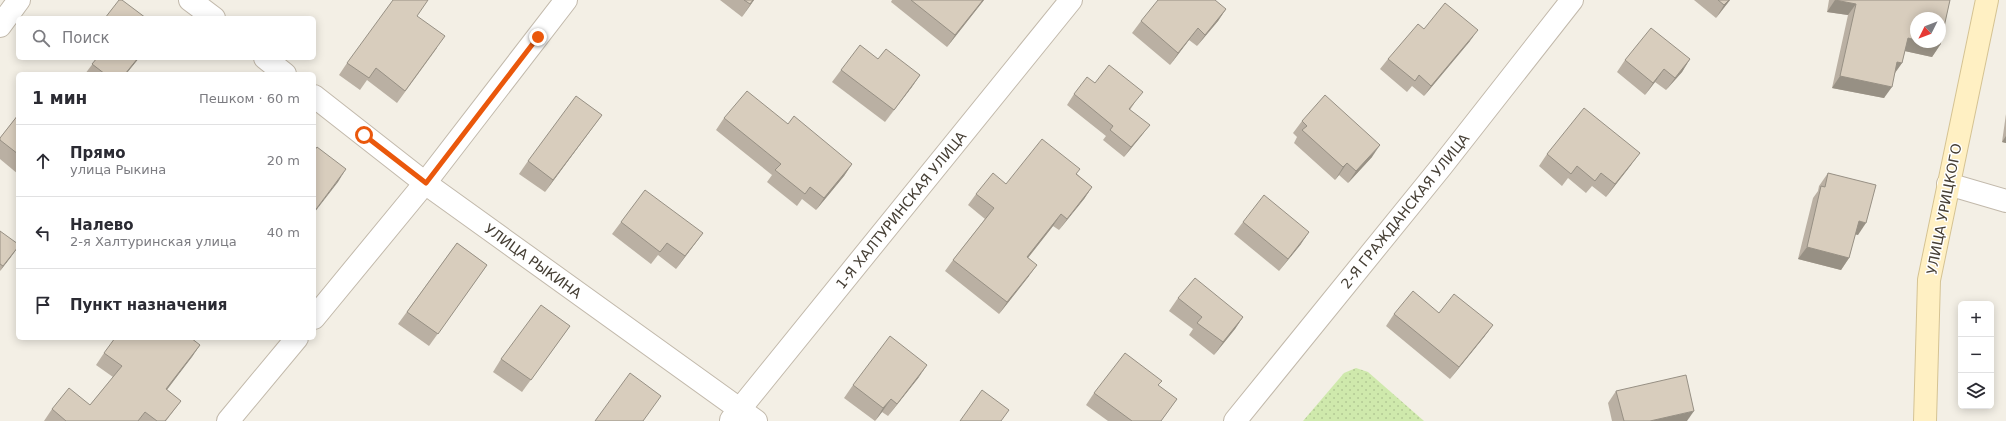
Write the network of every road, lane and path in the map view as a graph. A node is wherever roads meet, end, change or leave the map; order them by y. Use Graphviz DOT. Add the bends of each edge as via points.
graph roads {
  1 [pos="19,0"];
  2 [pos="190,0"];
  3 [pos="566,0"];
  4 [pos="1071,0"];
  5 [pos="1572,0"];
  6 [pos="1987,0"];
  7 [pos="211,16"];
  8 [pos="0,26"];
  9 [pos="268,60"];
  10 [pos="283,72"];
  11 [pos="316,98"];
  12 [pos="426,183"];
  13 [pos="1948,184"];
  14 [pos="2006,201"];
  15 [pos="316,316"];
  16 [pos="295,340"];
  17 [pos="742,417"];
  18 [pos="228,421"];
  19 [pos="1235,421"];
  20 [pos="1925,421"];
  1 -- 8 [label="street"];
  2 -- 7 [label="street"];
  3 -- 12 [label="street"];
  4 -- 17 [label="street, 1-Я ХАЛТУРИНСКАЯ УЛИЦА"];
  5 -- 19 [label="street, 2-Я ГРАЖДАНСКАЯ УЛИЦА" via="1441,167"];
  6 -- 13 [label="main road, УЛИЦА УРИЦКОГО"];
  9 -- 10 [label="street"];
  11 -- 12 [label="street, УЛИЦА РЫКИНА"];
  12 -- 15 [label="street"];
  12 -- 17 [label="street, УЛИЦА РЫКИНА"];
  13 -- 14 [label="street"];
  13 -- 20 [label="main road, УЛИЦА УРИЦКОГО" via="1929,280"];
  16 -- 18 [label="street"];
}
